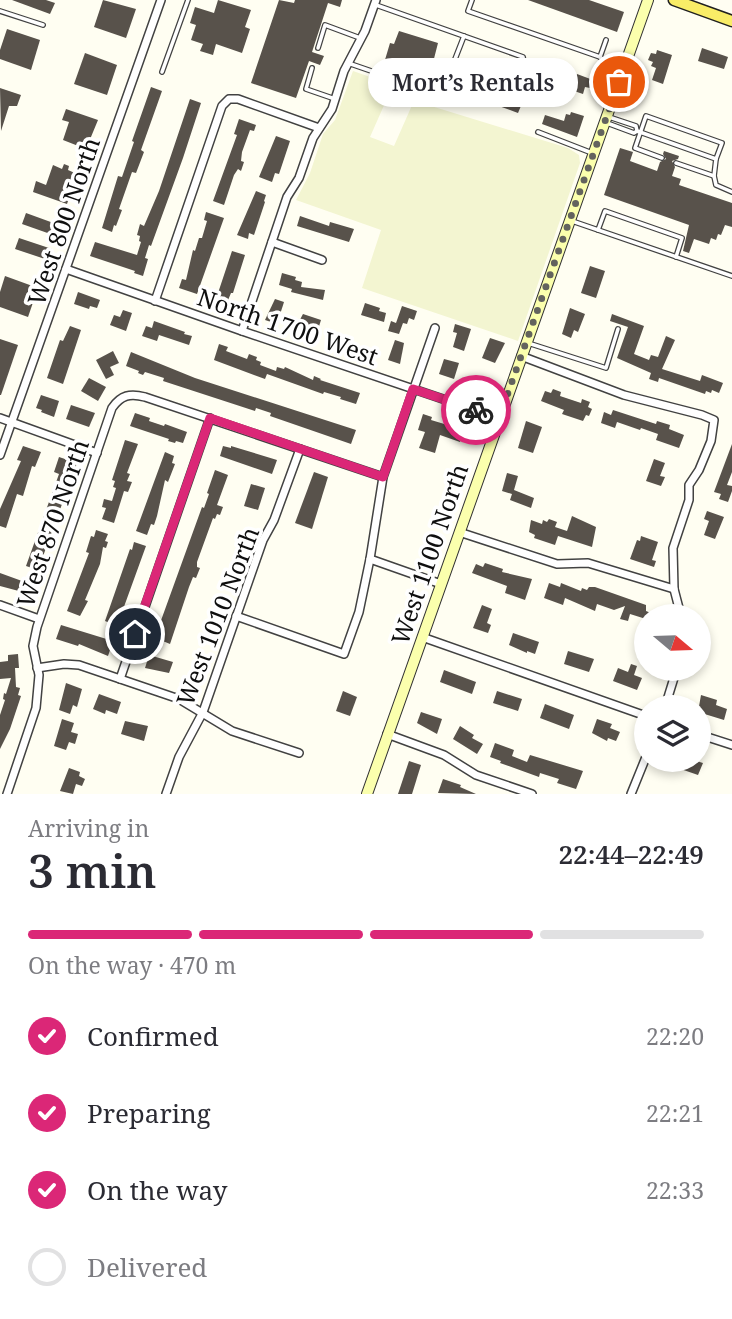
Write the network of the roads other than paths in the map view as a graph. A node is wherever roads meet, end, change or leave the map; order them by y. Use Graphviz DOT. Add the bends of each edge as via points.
graph roads {
  1 [pos="161,0"];
  2 [pos="188,0"];
  3 [pos="472,0"];
  4 [pos="648,0"];
  5 [pos="674,0"];
  6 [pos="375,2"];
  7 [pos="0,11"];
  8 [pos="732,21"];
  9 [pos="43,25"];
  10 [pos="464,36"];
  11 [pos="361,38"];
  12 [pos="606,40"];
  13 [pos="318,48"];
  14 [pos="600,57"];
  15 [pos="347,63"];
  16 [pos="312,68"];
  17 [pos="623,71"];
  18 [pos="162,72"];
  19 [pos="521,73"];
  20 [pos="335,99"];
  21 [pos="606,119"];
  22 [pos="319,128"];
  23 [pos="639,131"];
  24 [pos="538,132"];
  25 [pos="594,153"];
  26 [pos="662,158"];
  27 [pos="716,159"];
  28 [pos="676,163"];
  29 [pos="714,176"];
  30 [pos="732,192"];
  31 [pos="569,220"];
  32 [pos="598,230"];
  33 [pos="272,242"];
  34 [pos="676,257"];
  35 [pos="322,260"];
  36 [pos="66,268"];
  37 [pos="732,276"];
  38 [pos="155,300"];
  39 [pos="435,328"];
  40 [pos="618,330"];
  41 [pos="242,331"];
  42 [pos="526,342"];
  43 [pos="521,356"];
  44 [pos="413,389"];
  45 [pos="0,418"];
  46 [pos="210,418"];
  47 [pos="499,418"];
  48 [pos="12,422"];
  49 [pos="300,449"];
  50 [pos="97,453"];
  51 [pos="0,455"];
  52 [pos="383,477"];
  53 [pos="460,532"];
  54 [pos="370,559"];
  55 [pos="441,584"];
  56 [pos="674,589"];
  57 [pos="678,604"];
  58 [pos="0,605"];
  59 [pos="236,616"];
  60 [pos="40,619"];
  61 [pos="422,637"];
  62 [pos="37,668"];
  63 [pos="120,679"];
  64 [pos="203,712"];
  65 [pos="634,712"];
  66 [pos="387,734"];
  67 [pos="711,738"];
  68 [pos="732,745"];
  69 [pos="299,753"];
  70 [pos="640,772"];
  71 [pos="513,791"];
  72 [pos="7,794"];
  73 [pos="166,794"];
  74 [pos="367,794"];
  75 [pos="532,794"];
  76 [pos="631,794"];
  1 -- 36 [label="street, West 800 North"];
  2 -- 18 [label="lane"];
  3 -- 14 [label="lane" via="468,11"];
  4 -- 17 [label="main road, West 1100 North"];
  5 -- 8 [label="main road"];
  6 -- 10 [label="lane"];
  6 -- 11 [label="street"];
  7 -- 9 [label="lane"];
  10 -- 15 [label="lane" via="441,95"];
  10 -- 19 [label="lane" via="523,57"];
  11 -- 13 [label="lane" via="325,25"];
  11 -- 15 [label="street"];
  12 -- 14 [label="lane"];
  14 -- 17 [label="lane" via="608,66"];
  15 -- 20 [label="street"];
  16 -- 20 [label="lane" via="306,89"];
  17 -- 21 [label="main road, West 1100 North"];
  20 -- 22 [label="street"];
  21 -- 23 [label="lane" via="636,126"];
  21 -- 25 [label="main road, West 1100 North"];
  22 -- 33 [label="street"];
  22 -- 38 [label="street" via="238,99 229,99 222,106"];
  23 -- 26 [label="lane" via="635,148"];
  23 -- 27 [label="lane"];
  23 -- 27 [label="lane" via="646,116 722,143"];
  24 -- 25 [label="lane"];
  25 -- 31 [label="main road, West 1100 North"];
  27 -- 29 [label="lane"];
  28 -- 29 [label="lane"];
  29 -- 30 [label="lane" via="716,185"];
  31 -- 32 [label="lane"];
  31 -- 42 [label="main road, West 1100 North"];
  32 -- 34 [label="lane"];
  32 -- 34 [label="lane" via="605,211 682,238"];
  33 -- 35 [label="street"];
  33 -- 41 [label="street"];
  34 -- 37 [label="lane"];
  36 -- 38 [label="street, North 1700 West"];
  36 -- 48 [label="street, West 800 North"];
  38 -- 41 [label="street, North 1700 West"];
  39 -- 44 [label="street"];
  40 -- 42 [label="lane" via="606,368"];
  41 -- 44 [label="street, North 1700 West"];
  42 -- 43 [label="main road, West 1100 North"];
  43 -- 47 [label="main road, West 1100 North"];
  43 -- 56 [label="street" via="624,395 714,421 699,471 689,485 689,500 673,548"];
  44 -- 47 [label="street, North 1700 West"];
  44 -- 52 [label="street"];
  45 -- 48 [label="street"];
  46 -- 49 [label="street"];
  46 -- 50 [label="street, West 870 North" via="128,395 112,408"];
  46 -- 63 [label="street"];
  47 -- 53 [label="main road, West 1100 North"];
  48 -- 50 [label="street"];
  48 -- 51 [label="street, West 800 North"];
  49 -- 52 [label="street"];
  49 -- 59 [label="street, West 1010 North"];
  50 -- 60 [label="street, West 870 North"];
  52 -- 54 [label="street"];
  53 -- 55 [label="main road, West 1100 North"];
  53 -- 56 [label="street" via="557,564 588,563"];
  54 -- 55 [label="street"];
  54 -- 59 [label="street" via="359,612 344,653"];
  55 -- 61 [label="main road, West 1100 North"];
  56 -- 57 [label="street"];
  58 -- 60 [label="street"];
  59 -- 64 [label="street, West 1010 North"];
  60 -- 62 [label="street, West 870 North" via="33,646"];
  61 -- 65 [label="street"];
  61 -- 66 [label="main road, West 1100 North"];
  62 -- 63 [label="street" via="79,665"];
  62 -- 72 [label="street, West 870 North" via="36,708"];
  63 -- 64 [label="street"];
  64 -- 69 [label="street" via="232,731"];
  64 -- 73 [label="street, West 1010 North"];
  66 -- 71 [label="street" via="444,755"];
  66 -- 74 [label="main road, West 1100 North"];
  67 -- 68 [label="street"];
  70 -- 76 [label="street"];
  71 -- 75 [label="street"];
}
